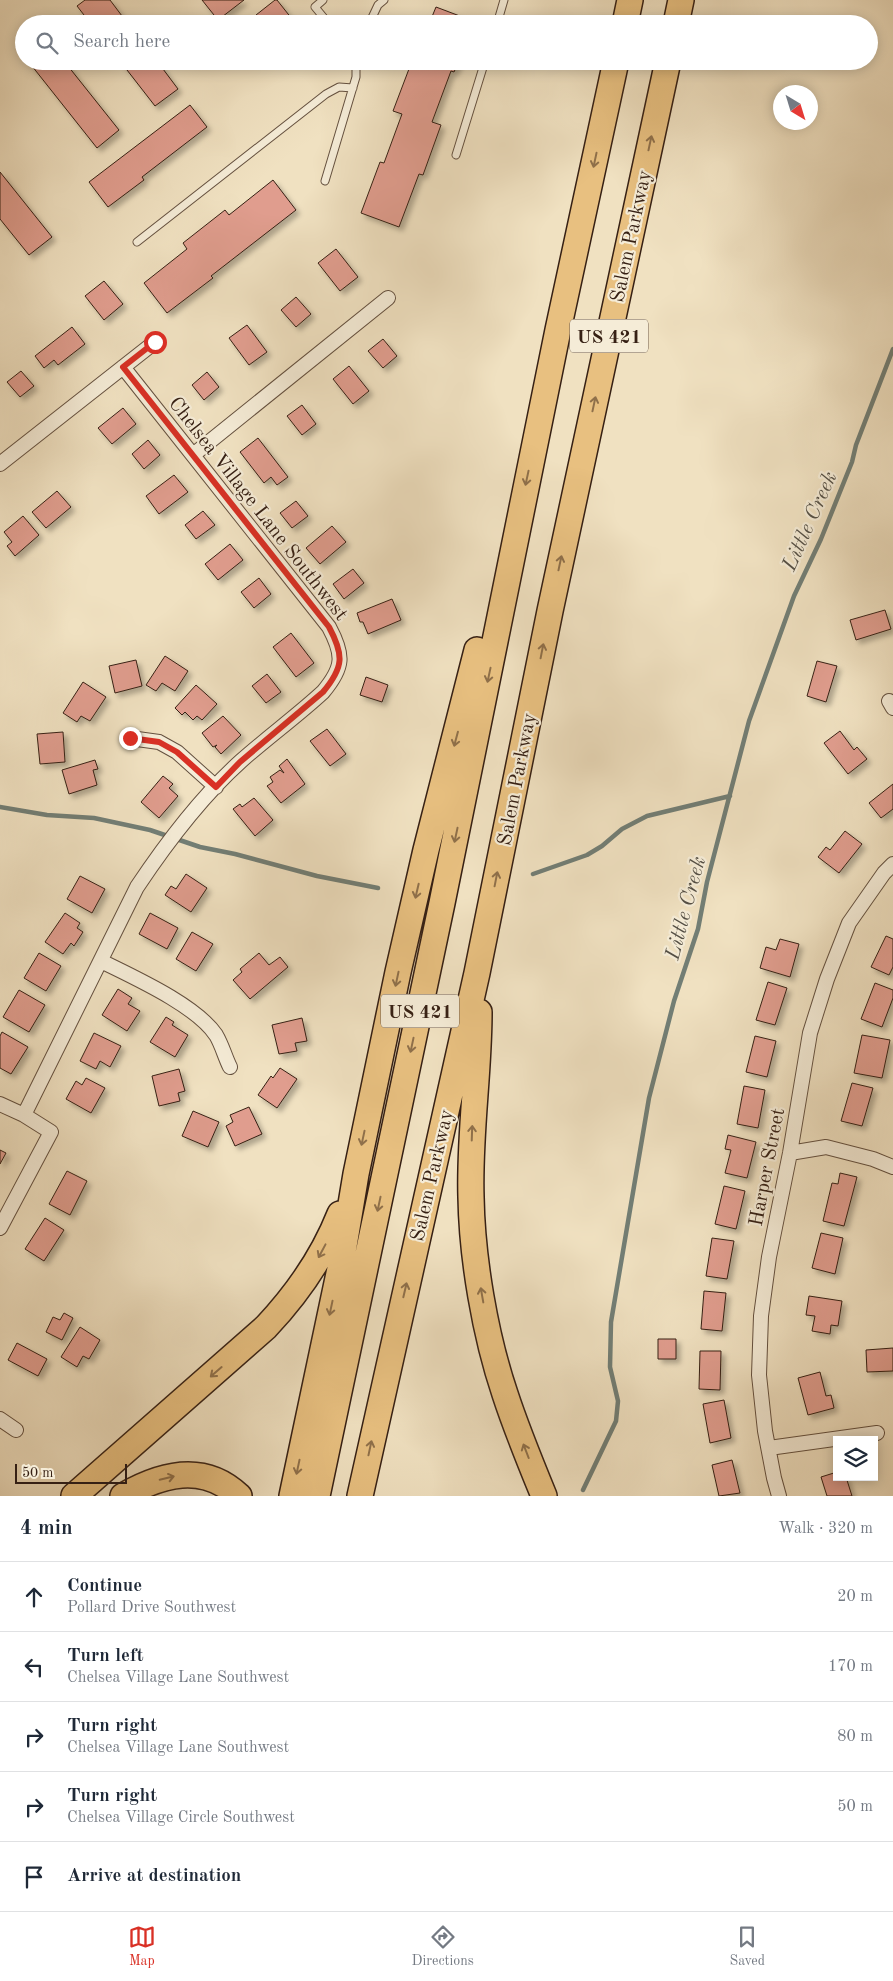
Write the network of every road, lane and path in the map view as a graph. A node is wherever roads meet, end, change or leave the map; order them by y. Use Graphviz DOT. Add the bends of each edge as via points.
graph roads {
  1 [pos="323,0"];
  2 [pos="384,0"];
  3 [pos="504,0"];
  4 [pos="630,0"];
  5 [pos="681,0"];
  6 [pos="322,15"];
  7 [pos="373,15"];
  8 [pos="500,15"];
  9 [pos="626,15"];
  10 [pos="678,15"];
  11 [pos="356,70"];
  12 [pos="482,70"];
  13 [pos="614,70"];
  14 [pos="666,70"];
  15 [pos="353,88"];
  16 [pos="456,155"];
  17 [pos="326,181"];
  18 [pos="137,242"];
  19 [pos="388,298"];
  20 [pos="155,342"];
  21 [pos="123,367"];
  22 [pos="193,455"];
  23 [pos="0,464"];
  24 [pos="518,524"];
  25 [pos="130,738"];
  26 [pos="216,787"];
  27 [pos="893,864"];
  28 [pos="100,961"];
  29 [pos="476,973"];
  30 [pos="230,1067"];
  31 [pos="0,1104"];
  32 [pos="24,1116"];
  33 [pos="790,1153"];
  34 [pos="893,1167"];
  35 [pos="356,1174"];
  36 [pos="0,1228"];
  37 [pos="0,1419"];
  38 [pos="16,1430"];
  39 [pos="877,1432"];
  40 [pos="769,1448"];
  41 [pos="74,1496"];
  42 [pos="122,1496"];
  43 [pos="239,1496"];
  44 [pos="292,1496"];
  45 [pos="317,1496"];
  46 [pos="360,1496"];
  47 [pos="544,1496"];
  48 [pos="779,1496"];
  1 -- 6 [label="lane" via="315,7"];
  2 -- 7 [label="lane"];
  3 -- 8 [label="lane"];
  4 -- 9 [label="highway"];
  5 -- 10 [label="highway"];
  11 -- 15 [label="lane"];
  12 -- 16 [label="lane"];
  13 -- 24 [label="highway, US 421, one-way"];
  29 -- 14 [label="highway, Salem Parkway / US 421, one-way"];
  15 -- 17 [label="lane"];
  15 -- 18 [label="lane" via="339,87 326,94"];
  19 -- 22 [label="street"];
  20 -- 21 [label="street"];
  21 -- 22 [label="street, Chelsea Village Lane Southwest"];
  21 -- 23 [label="street"];
  22 -- 26 [label="street, Chelsea Village Lane Southwest" via="329,627 339,646 339,665 329,686 240,762"];
  24 -- 35 [label="highway, one-way" via="496,574 426,850"];
  24 -- 45 [label="highway, US 421, one-way"];
  25 -- 26 [label="street" via="159,742"];
  26 -- 28 [label="street, Chelsea Village Lane Southwest" via="158,854"];
  27 -- 33 [label="street, Harper Street" via="849,923 827,979 810,1033"];
  28 -- 30 [label="street" via="187,1008 216,1035"];
  28 -- 32 [label="street, Chelsea Village Lane Southwest"];
  46 -- 29 [label="highway, Salem Parkway / US 421, one-way"];
  47 -- 29 [label="highway, one-way" via="504,1392 486,1319 477,1264 470,1170 479,1028"];
  31 -- 32 [label="street"];
  32 -- 36 [label="street" via="51,1132"];
  33 -- 34 [label="street" via="826,1147"];
  33 -- 40 [label="street, Harper Street" via="768,1257 760,1316 759,1376"];
  35 -- 41 [label="highway, one-way" via="317,1261 281,1311 251,1342"];
  35 -- 44 [label="highway, one-way"];
  37 -- 38 [label="street"];
  39 -- 40 [label="street"];
  40 -- 48 [label="street, Harper Street"];
  42 -- 43 [label="highway, one-way" via="152,1481 182,1475 209,1478"];
}
